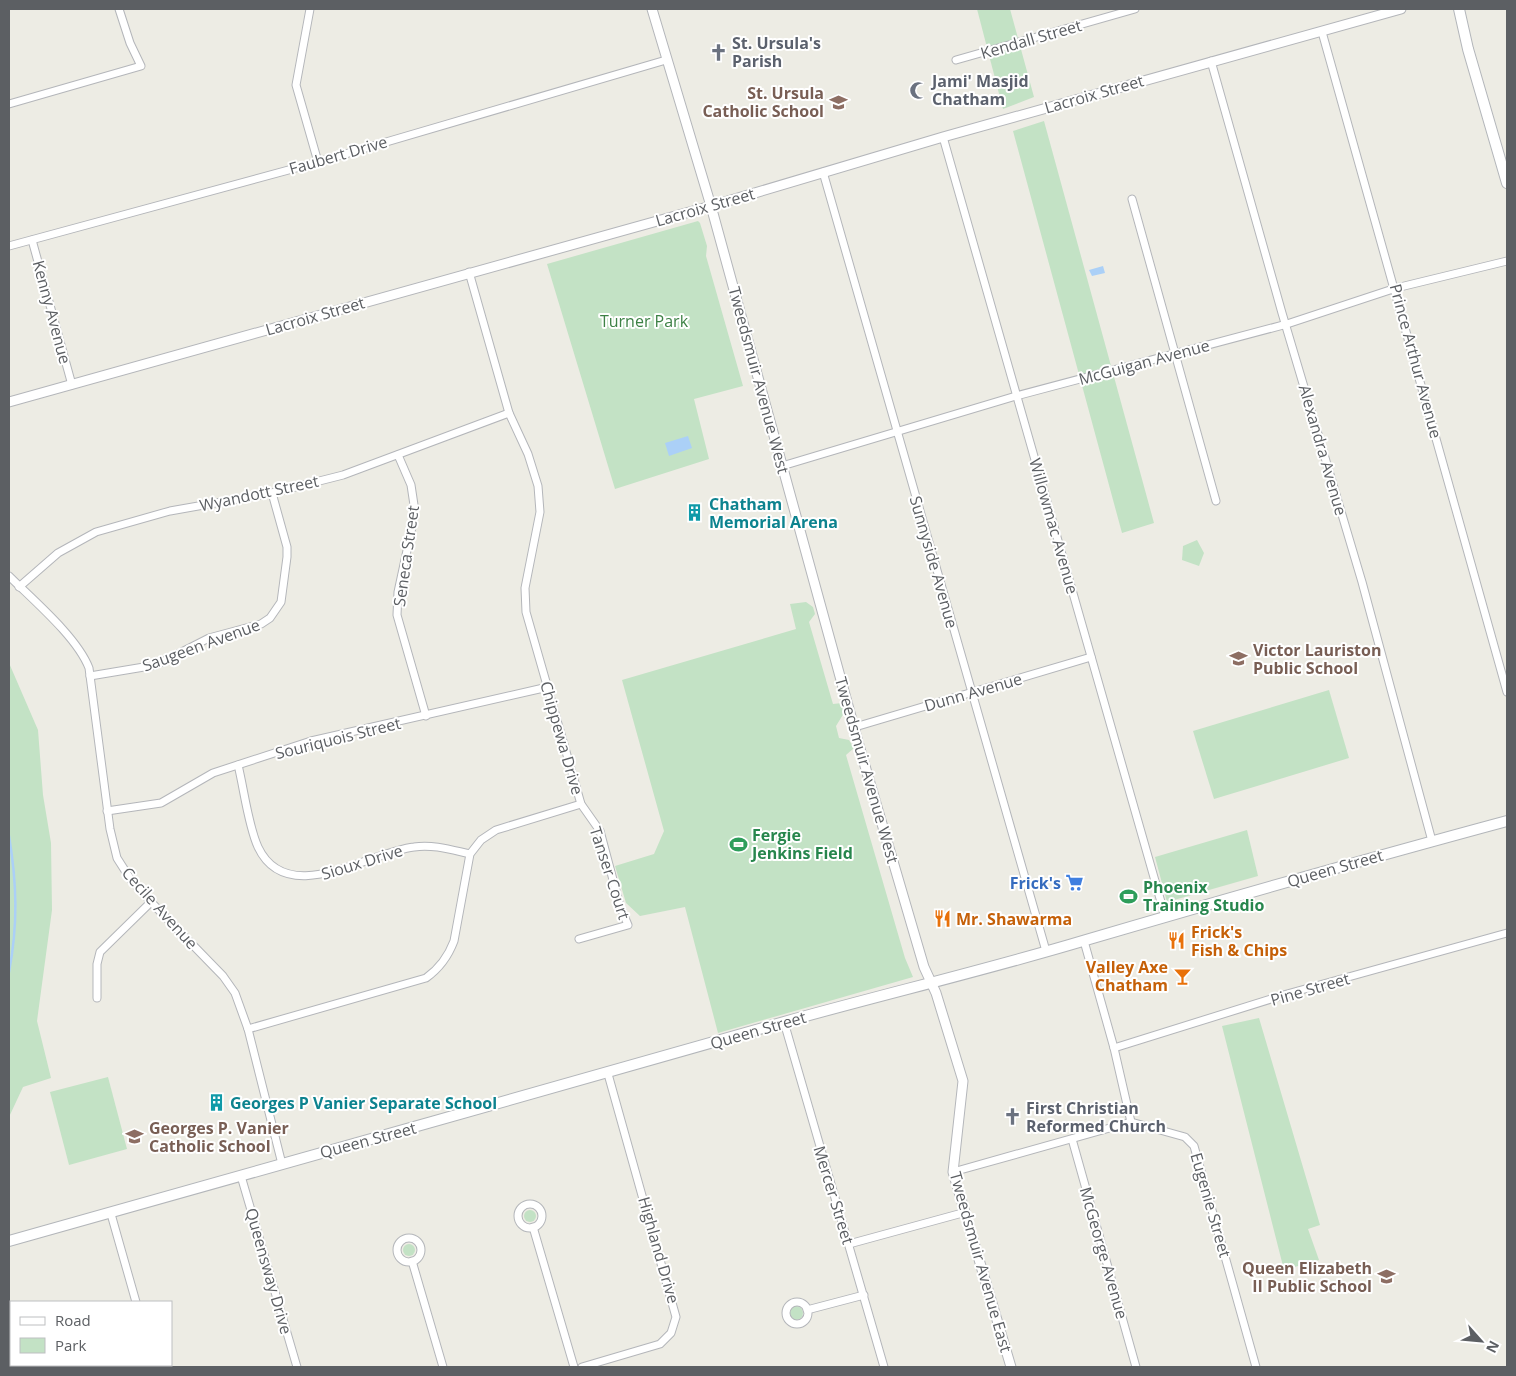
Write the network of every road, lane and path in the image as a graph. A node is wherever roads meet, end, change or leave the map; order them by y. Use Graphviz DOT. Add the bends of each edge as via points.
graph roads {
  1 [pos="119,9"];
  2 [pos="310,9"];
  3 [pos="652,9"];
  4 [pos="1135,9"];
  5 [pos="1401,9"];
  6 [pos="1459,9"];
  7 [pos="1322,32"];
  8 [pos="666,60"];
  9 [pos="956,60"];
  10 [pos="1211,61"];
  11 [pos="9,104"];
  12 [pos="943,137"];
  13 [pos="318,162"];
  14 [pos="823,172"];
  15 [pos="1507,183"];
  16 [pos="1132,199"];
  17 [pos="711,206"];
  18 [pos="32,240"];
  19 [pos="9,246"];
  20 [pos="1507,261"];
  21 [pos="469,272"];
  22 [pos="1396,288"];
  23 [pos="1286,324"];
  24 [pos="1174,354"];
  25 [pos="72,384"];
  26 [pos="1016,396"];
  27 [pos="9,402"];
  28 [pos="508,412"];
  29 [pos="898,431"];
  30 [pos="398,455"];
  31 [pos="782,466"];
  32 [pos="272,493"];
  33 [pos="1216,501"];
  34 [pos="9,576"];
  35 [pos="19,587"];
  36 [pos="1091,657"];
  37 [pos="90,676"];
  38 [pos="548,687"];
  39 [pos="1507,692"];
  40 [pos="971,693"];
  41 [pos="426,716"];
  42 [pos="855,727"];
  43 [pos="238,765"];
  44 [pos="581,804"];
  45 [pos="107,811"];
  46 [pos="1507,821"];
  47 [pos="1432,841"];
  48 [pos="470,854"];
  49 [pos="151,902"];
  50 [pos="1165,916"];
  51 [pos="1507,933"];
  52 [pos="579,939"];
  53 [pos="1084,941"];
  54 [pos="1046,951"];
  55 [pos="930,982"];
  56 [pos="97,998"];
  57 [pos="784,1022"];
  58 [pos="248,1029"];
  59 [pos="1114,1048"];
  60 [pos="608,1074"];
  61 [pos="1131,1122"];
  62 [pos="1072,1139"];
  63 [pos="282,1164"];
  64 [pos="954,1172"];
  65 [pos="241,1176"];
  66 [pos="966,1212"];
  67 [pos="111,1214"];
  68 [pos="534,1227"];
  69 [pos="9,1241"];
  70 [pos="849,1244"];
  71 [pos="412,1261"];
  72 [pos="864,1295"];
  73 [pos="136,1301"];
  74 [pos="807,1310"];
  75 [pos="298,1367"];
  76 [pos="443,1367"];
  77 [pos="574,1367"];
  78 [pos="582,1367"];
  79 [pos="884,1367"];
  80 [pos="1011,1367"];
  81 [pos="1136,1367"];
  82 [pos="1256,1367"];
  1 -- 11 [label="street" via="130,43 142,66"];
  2 -- 13 [label="street" via="296,85"];
  3 -- 8 [label="street, Tweedsmuir Avenue West"];
  4 -- 9 [label="street, Kendall Street"];
  5 -- 7 [label="street, Lacroix Street"];
  6 -- 15 [label="main road"];
  7 -- 10 [label="street, Lacroix Street"];
  7 -- 22 [label="street, Prince Arthur Avenue"];
  8 -- 13 [label="street, Faubert Drive"];
  8 -- 17 [label="street, Tweedsmuir Avenue West"];
  10 -- 12 [label="street, Lacroix Street"];
  10 -- 23 [label="street, Alexandra Avenue"];
  12 -- 14 [label="street, Lacroix Street"];
  12 -- 26 [label="street, Willowmac Avenue"];
  13 -- 18 [label="street, Faubert Drive"];
  14 -- 17 [label="street, Lacroix Street"];
  14 -- 29 [label="street, Sunnyside Avenue"];
  16 -- 24 [label="street"];
  17 -- 21 [label="street, Lacroix Street"];
  17 -- 31 [label="street, Tweedsmuir Avenue West"];
  18 -- 19 [label="street, Faubert Drive"];
  18 -- 25 [label="street, Kenny Avenue"];
  20 -- 22 [label="street, McGuigan Avenue"];
  21 -- 25 [label="street, Lacroix Street"];
  21 -- 28 [label="street, Chippewa Drive"];
  22 -- 23 [label="street, McGuigan Avenue"];
  22 -- 39 [label="street, Prince Arthur Avenue"];
  23 -- 24 [label="street, McGuigan Avenue"];
  23 -- 47 [label="street, Alexandra Avenue" via="1362,582"];
  24 -- 26 [label="street, McGuigan Avenue"];
  24 -- 33 [label="street"];
  25 -- 27 [label="street, Lacroix Street"];
  26 -- 29 [label="street, McGuigan Avenue"];
  26 -- 36 [label="street, Willowmac Avenue"];
  28 -- 30 [label="street, Wyandott Street"];
  28 -- 38 [label="street, Chippewa Drive" via="528,454 539,496 540,512 524,600"];
  29 -- 31 [label="street, McGuigan Avenue"];
  29 -- 40 [label="street, Sunnyside Avenue"];
  30 -- 32 [label="street, Wyandott Street" via="343,475"];
  30 -- 41 [label="street, Seneca Street" via="411,485 414,518 398,592 397,615"];
  31 -- 42 [label="street, Tweedsmuir Avenue West"];
  32 -- 35 [label="street, Wyandott Street" via="170,511 96,532 58,553"];
  32 -- 37 [label="street, Saugeen Avenue" via="288,547 281,602 270,618 261,624 208,638 156,664"];
  34 -- 35 [label="street, Cecile Avenue"];
  35 -- 37 [label="street, Cecile Avenue" via="81,652"];
  36 -- 40 [label="street, Dunn Avenue"];
  36 -- 50 [label="street, Willowmac Avenue"];
  37 -- 45 [label="street, Cecile Avenue"];
  38 -- 41 [label="street, Souriquois Street"];
  38 -- 44 [label="street, Chippewa Drive"];
  40 -- 42 [label="street, Dunn Avenue"];
  40 -- 54 [label="street, Sunnyside Avenue"];
  41 -- 43 [label="street, Souriquois Street" via="310,741"];
  42 -- 55 [label="street, Tweedsmuir Avenue West"];
  43 -- 45 [label="street, Souriquois Street" via="213,773 162,803"];
  43 -- 48 [label="street, Sioux Drive" via="258,847 270,863 283,871 308,877 322,875 415,846"];
  44 -- 48 [label="street, Chippewa Drive" via="496,830 481,840"];
  44 -- 52 [label="street, Tanser Court" via="600,831 628,925"];
  45 -- 49 [label="street, Cecile Avenue" via="117,858"];
  46 -- 47 [label="main road, Queen Street"];
  47 -- 50 [label="main road, Queen Street"];
  48 -- 58 [label="street" via="454,941 445,960 433,972 418,981"];
  49 -- 56 [label="street" via="100,952 96,964"];
  49 -- 58 [label="street, Cecile Avenue" via="226,980 235,993"];
  50 -- 53 [label="main road, Queen Street"];
  51 -- 59 [label="street, Pine Street" via="1287,994"];
  53 -- 54 [label="main road, Queen Street"];
  53 -- 59 [label="street"];
  54 -- 55 [label="main road, Queen Street"];
  55 -- 57 [label="main road, Queen Street"];
  55 -- 64 [label="street, Tweedsmuir Avenue East" via="963,1081"];
  57 -- 60 [label="main road, Queen Street"];
  57 -- 70 [label="street, Mercer Street"];
  58 -- 63 [label="street, Cecile Avenue"];
  59 -- 61 [label="street"];
  60 -- 63 [label="main road, Queen Street"];
  60 -- 78 [label="street, Highland Drive" via="676,1317 671,1333 660,1344"];
  61 -- 62 [label="street"];
  61 -- 82 [label="street, Eugenie Street" via="1185,1136 1194,1146"];
  62 -- 64 [label="street"];
  62 -- 81 [label="street, McGeorge Avenue"];
  63 -- 65 [label="main road, Queen Street"];
  64 -- 66 [label="street, Tweedsmuir Avenue East"];
  65 -- 67 [label="main road, Queen Street"];
  65 -- 75 [label="street, Queensway Drive"];
  66 -- 70 [label="street"];
  66 -- 80 [label="street, Tweedsmuir Avenue East"];
  67 -- 69 [label="main road, Queen Street"];
  67 -- 73 [label="street"];
  68 -- 77 [label="street"];
  70 -- 72 [label="street, Mercer Street"];
  71 -- 76 [label="street"];
  72 -- 74 [label="street"];
  72 -- 79 [label="street, Mercer Street"];
}
